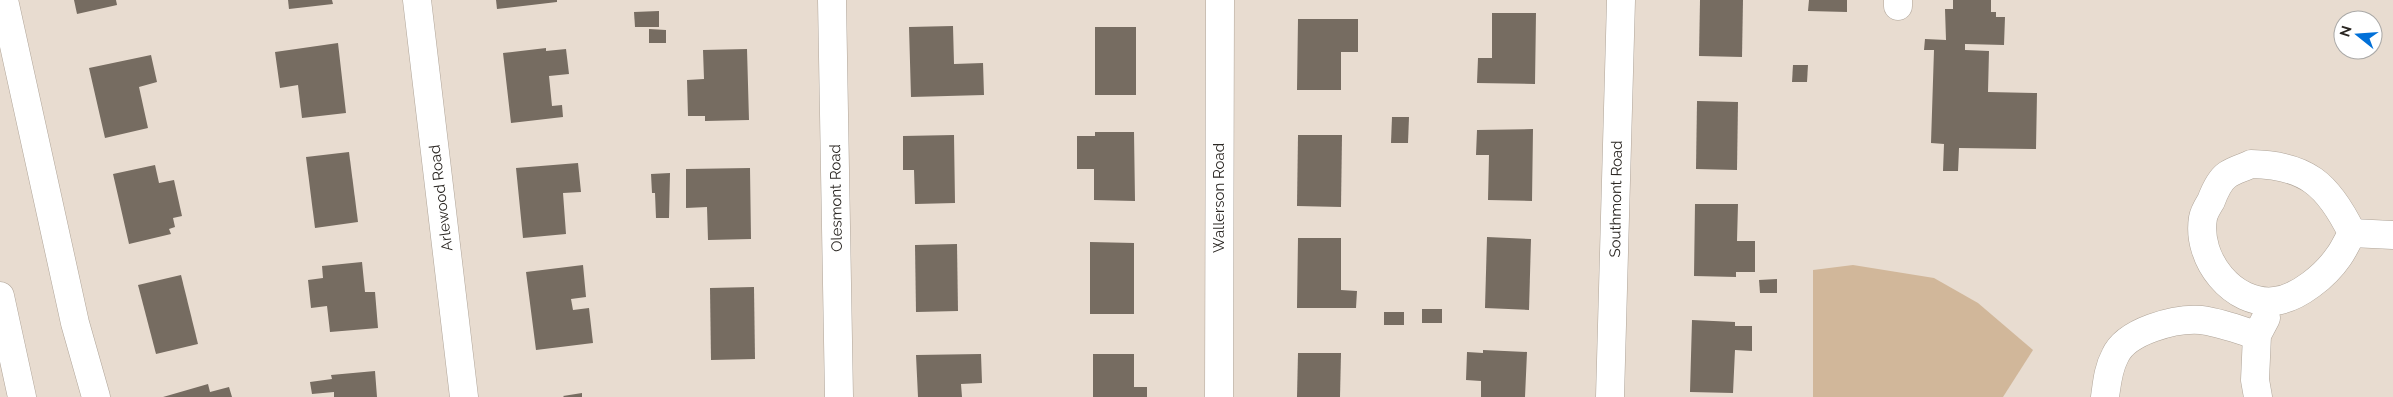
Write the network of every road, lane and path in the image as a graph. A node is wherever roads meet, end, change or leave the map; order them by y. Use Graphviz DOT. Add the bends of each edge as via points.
graph roads {
  1 [pos="4,0"];
  2 [pos="417,0"];
  3 [pos="832,0"];
  4 [pos="1220,0"];
  5 [pos="1621,0"];
  6 [pos="2352,233"];
  7 [pos="2393,235"];
  8 [pos="0,296"];
  9 [pos="2275,301"];
  10 [pos="2257,335"];
  11 [pos="22,397"];
  12 [pos="96,397"];
  13 [pos="464,397"];
  14 [pos="840,397"];
  15 [pos="1219,397"];
  16 [pos="1610,397"];
  17 [pos="2105,397"];
  18 [pos="2258,397"];
  1 -- 12 [label="street" via="75,323"];
  2 -- 13 [label="street, Arlewood Road"];
  3 -- 14 [label="street, Olesmont Road"];
  4 -- 15 [label="street, Wallerson Road"];
  5 -- 16 [label="street, Southmont Road"];
  6 -- 7 [label="street"];
  6 -- 9 [label="street" via="2339,257 2318,278 2296,295"];
  6 -- 9 [label="street" via="2338,205 2320,186 2301,173 2276,165 2251,164 2226,176 2203,219 2205,245 2215,272 2250,299"];
  8 -- 11 [label="street"];
  9 -- 10 [label="street"];
  10 -- 17 [label="street" via="2200,320 2163,325 2132,336 2115,354"];
  10 -- 18 [label="street" via="2255,380"];
}
